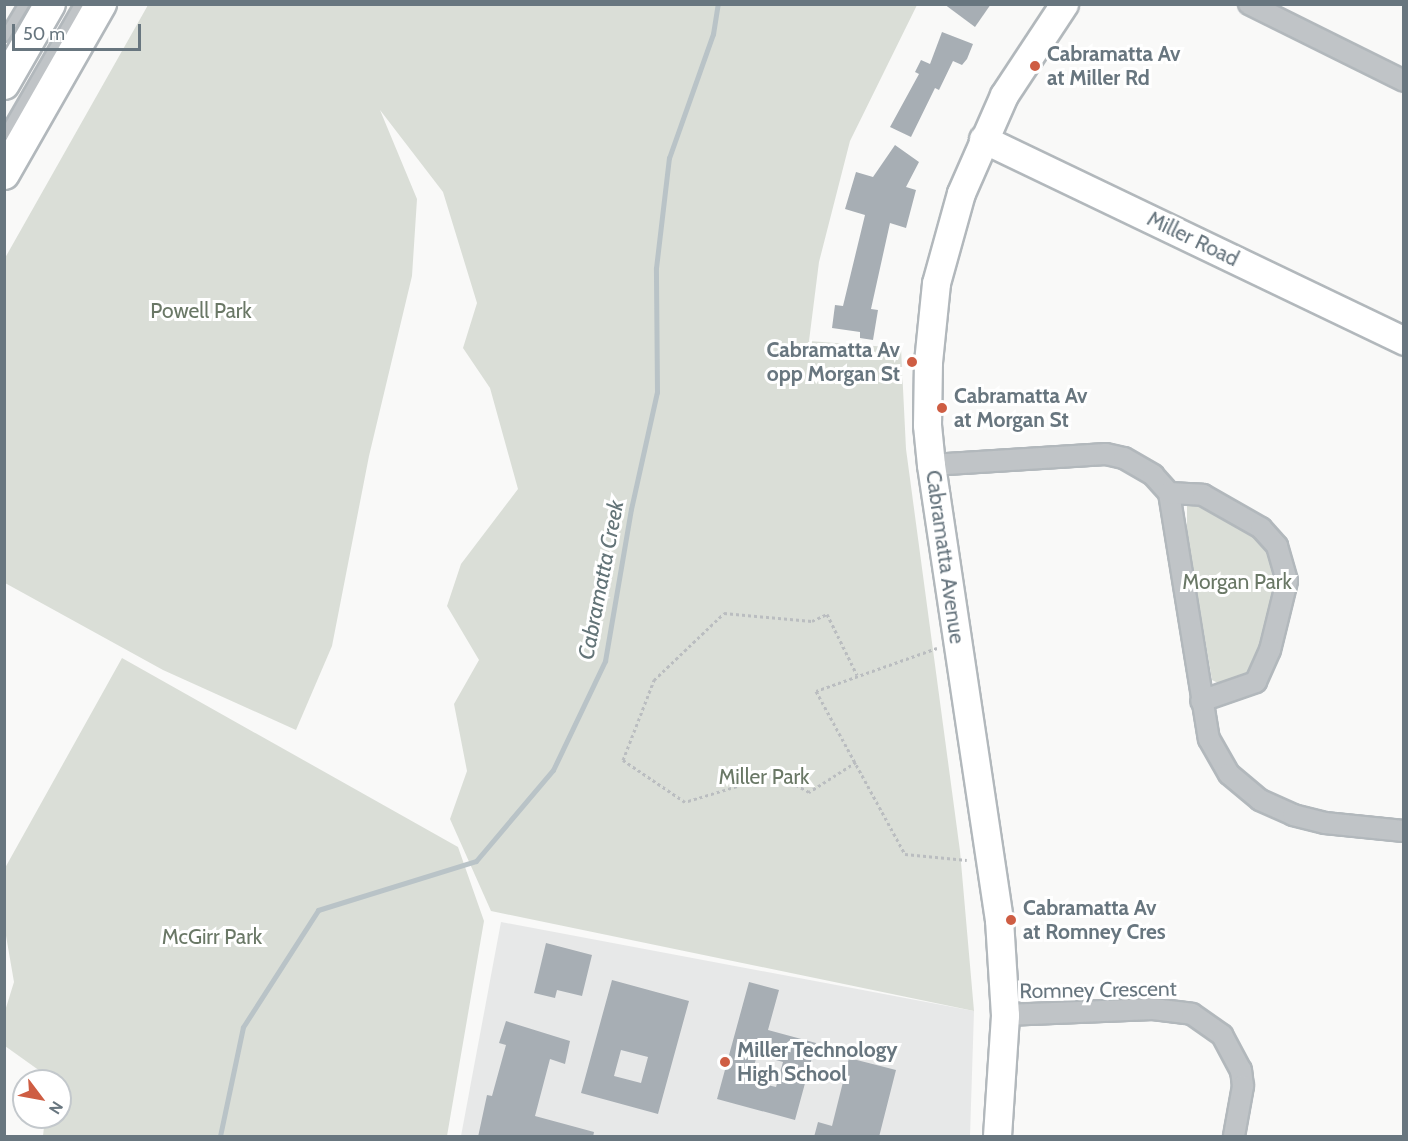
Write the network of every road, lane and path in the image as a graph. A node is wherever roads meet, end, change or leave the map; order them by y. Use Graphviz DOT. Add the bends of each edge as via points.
graph roads {
  1 [pos="22,4"];
  2 [pos="50,4"];
  3 [pos="79,4"];
  4 [pos="101,4"];
  5 [pos="1064,4"];
  6 [pos="1249,4"];
  7 [pos="4,36"];
  8 [pos="1404,81"];
  9 [pos="4,84"];
  10 [pos="4,134"];
  11 [pos="983,139"];
  12 [pos="4,174"];
  13 [pos="1404,340"];
  14 [pos="931,465"];
  15 [pos="1169,493"];
  16 [pos="940,647"];
  17 [pos="857,675"];
  18 [pos="1201,701"];
  19 [pos="856,762"];
  20 [pos="1404,831"];
  21 [pos="968,860"];
  22 [pos="1005,1015"];
  23 [pos="997,1137"];
  24 [pos="1234,1137"];
  1 -- 7 [label="lane"];
  2 -- 9 [label="main road"];
  3 -- 10 [label="lane"];
  4 -- 12 [label="main road"];
  5 -- 11 [label="street, Cabramatta Avenue" via="1024,60"];
  6 -- 8 [label="street"];
  11 -- 13 [label="street, Miller Road"];
  11 -- 14 [label="street, Cabramatta Avenue" via="953,218 936,283 928,362"];
  14 -- 15 [label="street" via="1106,454 1139,465"];
  14 -- 22 [label="street, Cabramatta Avenue" via="999,920"];
  15 -- 18 [label="street"];
  15 -- 18 [label="street" via="1203,495 1261,528 1277,546 1287,581 1270,650 1256,682"];
  16 -- 17 [label="path"];
  17 -- 19 [label="path" via="816,691"];
  17 -- 19 [label="path" via="827,614 812,621 724,613 654,680 623,760 685,802 777,774 808,792"];
  18 -- 20 [label="street" via="1209,739 1218,757 1229,774 1260,800 1325,823"];
  19 -- 21 [label="path" via="905,854"];
  22 -- 23 [label="street, Cabramatta Avenue"];
  22 -- 24 [label="street, Romney Crescent" via="1153,1009 1192,1014 1222,1035 1241,1070 1243,1086"];
}
